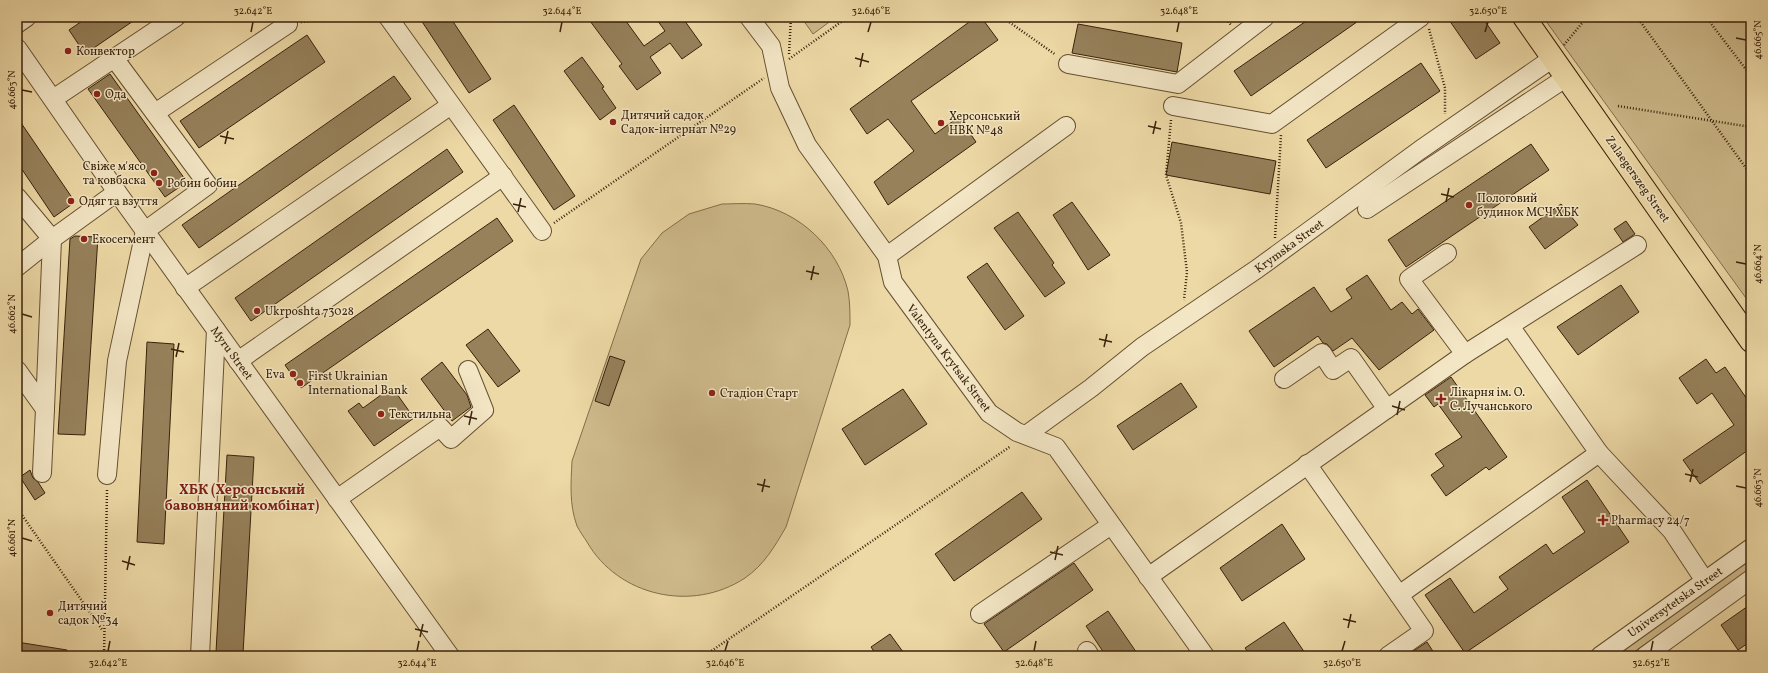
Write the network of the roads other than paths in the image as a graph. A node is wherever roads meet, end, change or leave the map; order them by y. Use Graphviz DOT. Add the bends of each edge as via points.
graph roads {
  1 [pos="27,17"];
  2 [pos="176,17"];
  3 [pos="388,17"];
  4 [pos="749,17"];
  5 [pos="1265,17"];
  6 [pos="1524,17"];
  7 [pos="1425,21"];
  8 [pos="17,24"];
  9 [pos="288,24"];
  10 [pos="17,48"];
  11 [pos="114,58"];
  12 [pos="1553,58"];
  13 [pos="1068,64"];
  14 [pos="1567,77"];
  15 [pos="53,99"];
  16 [pos="451,105"];
  17 [pos="1173,106"];
  18 [pos="155,113"];
  19 [pos="1066,126"];
  20 [pos="503,176"];
  21 [pos="117,192"];
  22 [pos="17,197"];
  23 [pos="1367,209"];
  24 [pos="145,231"];
  25 [pos="542,231"];
  26 [pos="52,239"];
  27 [pos="1637,244"];
  28 [pos="1447,253"];
  29 [pos="887,256"];
  30 [pos="17,267"];
  31 [pos="186,288"];
  32 [pos="1510,326"];
  33 [pos="216,330"];
  34 [pos="1751,341"];
  35 [pos="1465,354"];
  36 [pos="238,361"];
  37 [pos="17,370"];
  38 [pos="468,370"];
  39 [pos="1284,379"];
  40 [pos="45,409"];
  41 [pos="1387,409"];
  42 [pos="1026,435"];
  43 [pos="1599,453"];
  44 [pos="1307,464"];
  45 [pos="42,473"];
  46 [pos="107,475"];
  47 [pos="337,499"];
  48 [pos="1111,525"];
  49 [pos="1751,548"];
  50 [pos="1148,577"];
  51 [pos="1751,579"];
  52 [pos="1705,581"];
  53 [pos="1399,595"];
  54 [pos="980,614"];
  55 [pos="200,656"];
  56 [pos="450,656"];
  57 [pos="1205,656"];
  58 [pos="1388,656"];
  59 [pos="1600,656"];
  60 [pos="1645,656"];
  1 -- 8 [label="street"];
  2 -- 11 [label="street"];
  3 -- 16 [label="street"];
  4 -- 29 [label="street, Valentyna Krytsak Street" via="783,64 780,88 807,145"];
  5 -- 13 [label="street" via="1178,84"];
  6 -- 12 [label="main road, Zalaegerszeg Street"];
  7 -- 17 [label="street" via="1272,124"];
  9 -- 18 [label="street"];
  10 -- 15 [label="street, Myru Street"];
  11 -- 15 [label="street"];
  11 -- 18 [label="street"];
  12 -- 14 [label="main road, Zalaegerszeg Street"];
  12 -- 42 [label="street, Krymska Street" via="1142,347"];
  14 -- 23 [label="street"];
  14 -- 34 [label="main road, Zalaegerszeg Street"];
  15 -- 21 [label="street, Myru Street"];
  16 -- 20 [label="street"];
  16 -- 31 [label="street"];
  18 -- 24 [label="street" via="208,185"];
  19 -- 29 [label="street"];
  20 -- 25 [label="street"];
  20 -- 36 [label="street"];
  21 -- 24 [label="street, Myru Street"];
  21 -- 26 [label="street"];
  22 -- 26 [label="street"];
  24 -- 31 [label="street, Myru Street"];
  24 -- 46 [label="street" via="117,361"];
  26 -- 30 [label="street"];
  26 -- 40 [label="street"];
  27 -- 32 [label="street"];
  28 -- 35 [label="street" via="1409,280"];
  29 -- 42 [label="street, Valentyna Krytsak Street" via="893,282 989,413 1017,432"];
  31 -- 33 [label="street, Myru Street"];
  32 -- 35 [label="street"];
  32 -- 43 [label="street"];
  33 -- 36 [label="street, Myru Street"];
  33 -- 55 [label="street"];
  35 -- 41 [label="street"];
  36 -- 47 [label="street, Myru Street"];
  37 -- 40 [label="street"];
  38 -- 47 [label="street" via="484,410 450,439 440,427"];
  39 -- 41 [label="street" via="1322,353 1333,370 1351,358"];
  40 -- 45 [label="street"];
  41 -- 44 [label="street"];
  42 -- 48 [label="street, Valentyna Krytsak Street" via="1056,447"];
  43 -- 52 [label="street" via="1672,531"];
  43 -- 53 [label="street"];
  44 -- 50 [label="street"];
  44 -- 53 [label="street"];
  47 -- 56 [label="street, Myru Street"];
  48 -- 50 [label="street, Valentyna Krytsak Street"];
  48 -- 54 [label="street"];
  49 -- 52 [label="street, Universytetska Street"];
  50 -- 57 [label="street, Valentyna Krytsak Street"];
  51 -- 60 [label="street, Universytetska Street"];
  52 -- 59 [label="street, Universytetska Street"];
  53 -- 58 [label="street" via="1424,631"];
}
